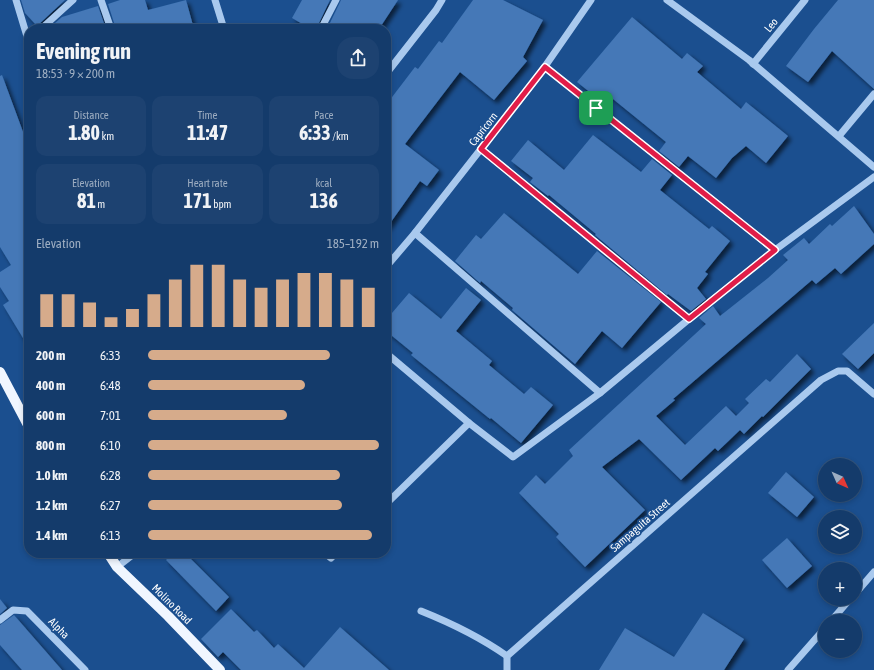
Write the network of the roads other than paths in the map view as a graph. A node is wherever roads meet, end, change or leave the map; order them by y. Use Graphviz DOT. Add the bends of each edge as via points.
graph roads {
  1 [pos="16,0"];
  2 [pos="73,0"];
  3 [pos="101,0"];
  4 [pos="222,0"];
  5 [pos="336,0"];
  6 [pos="442,0"];
  7 [pos="591,0"];
  8 [pos="668,0"];
  9 [pos="805,0"];
  10 [pos="216,3"];
  11 [pos="47,24"];
  12 [pos="109,24"];
  13 [pos="222,24"];
  14 [pos="324,24"];
  15 [pos="24,25"];
  16 [pos="753,64"];
  17 [pos="545,67"];
  18 [pos="391,68"];
  19 [pos="874,94"];
  20 [pos="839,136"];
  21 [pos="481,149"];
  22 [pos="874,167"];
  23 [pos="874,177"];
  24 [pos="414,233"];
  25 [pos="775,250"];
  26 [pos="391,261"];
  27 [pos="689,319"];
  28 [pos="391,357"];
  29 [pos="0,372"];
  30 [pos="600,393"];
  31 [pos="874,394"];
  32 [pos="24,418"];
  33 [pos="469,423"];
  34 [pos="391,499"];
  35 [pos="111,558"];
  36 [pos="129,558"];
  37 [pos="117,567"];
  38 [pos="874,572"];
  39 [pos="862,586"];
  40 [pos="844,606"];
  41 [pos="421,610"];
  42 [pos="837,614"];
  43 [pos="0,620"];
  44 [pos="818,636"];
  45 [pos="507,656"];
  46 [pos="218,669"];
  47 [pos="85,670"];
  48 [pos="507,670"];
  49 [pos="788,670"];
  1 -- 15 [label="street"];
  2 -- 11 [label="street"];
  3 -- 12 [label="street"];
  4 -- 10 [label="street"];
  5 -- 14 [label="street"];
  6 -- 18 [label="street"];
  7 -- 17 [label="street, Capricorn"];
  8 -- 16 [label="street"];
  9 -- 16 [label="street, Leo"];
  10 -- 13 [label="street"];
  16 -- 20 [label="street"];
  17 -- 21 [label="street, Capricorn"];
  17 -- 25 [label="street"];
  19 -- 20 [label="street"];
  20 -- 22 [label="street"];
  21 -- 24 [label="street, Capricorn"];
  21 -- 27 [label="street"];
  23 -- 25 [label="street"];
  24 -- 26 [label="street, Capricorn"];
  24 -- 30 [label="street"];
  25 -- 27 [label="street"];
  27 -- 30 [label="street"];
  28 -- 33 [label="street"];
  29 -- 32 [label="main road"];
  30 -- 33 [label="street" via="513,457"];
  31 -- 45 [label="street, Sampaguita Street" via="847,371 838,371 822,380"];
  33 -- 34 [label="street"];
  35 -- 37 [label="main road, Molino Road"];
  36 -- 37 [label="street"];
  37 -- 46 [label="main road, Molino Road"];
  38 -- 39 [label="street"];
  40 -- 42 [label="street"];
  41 -- 45 [label="street" via="488,643"];
  43 -- 47 [label="street, Alpha" via="13,610 27,611"];
  44 -- 49 [label="street"];
  45 -- 48 [label="street"];
}
